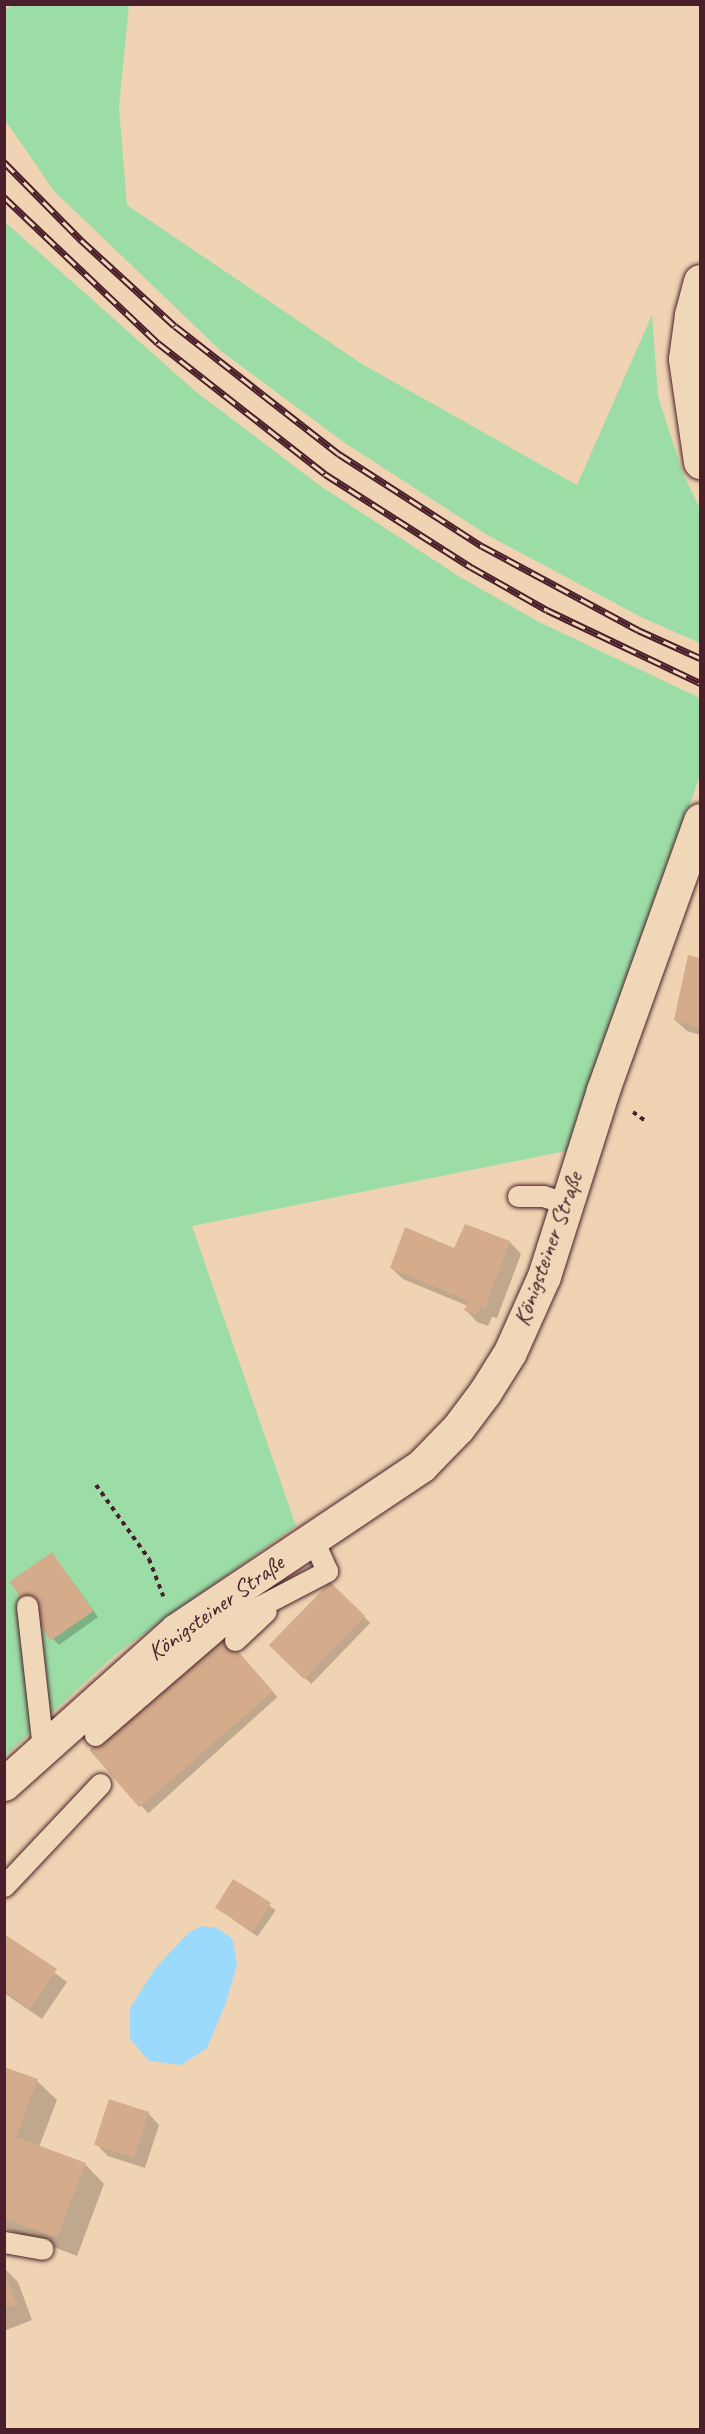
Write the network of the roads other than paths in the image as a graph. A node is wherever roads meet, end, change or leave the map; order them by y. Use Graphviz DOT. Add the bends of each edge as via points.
graph roads {
  1 [pos="700,281"];
  2 [pos="700,462"];
  3 [pos="700,820"];
  4 [pos="518,1196"];
  5 [pos="566,1203"];
  6 [pos="314,1540"];
  7 [pos="284,1594"];
  8 [pos="27,1606"];
  9 [pos="235,1640"];
  10 [pos="95,1735"];
  11 [pos="43,1749"];
  12 [pos="100,1784"];
  13 [pos="4,1785"];
  14 [pos="4,1886"];
  15 [pos="4,2242"];
  16 [pos="42,2249"];
  1 -- 2 [label="street" via="685,359"];
  3 -- 5 [label="street, Königsteiner Straße"];
  4 -- 5 [label="lane" via="543,1196"];
  5 -- 6 [label="street, Königsteiner Straße" via="544,1276 510,1352 458,1428 421,1466"];
  6 -- 7 [label="lane" via="327,1571"];
  6 -- 11 [label="street, Königsteiner Straße" via="176,1630"];
  7 -- 9 [label="lane"];
  7 -- 10 [label="lane" via="220,1627"];
  8 -- 11 [label="lane"];
  11 -- 13 [label="street, Königsteiner Straße"];
  12 -- 14 [label="lane"];
  15 -- 16 [label="lane"];
}
